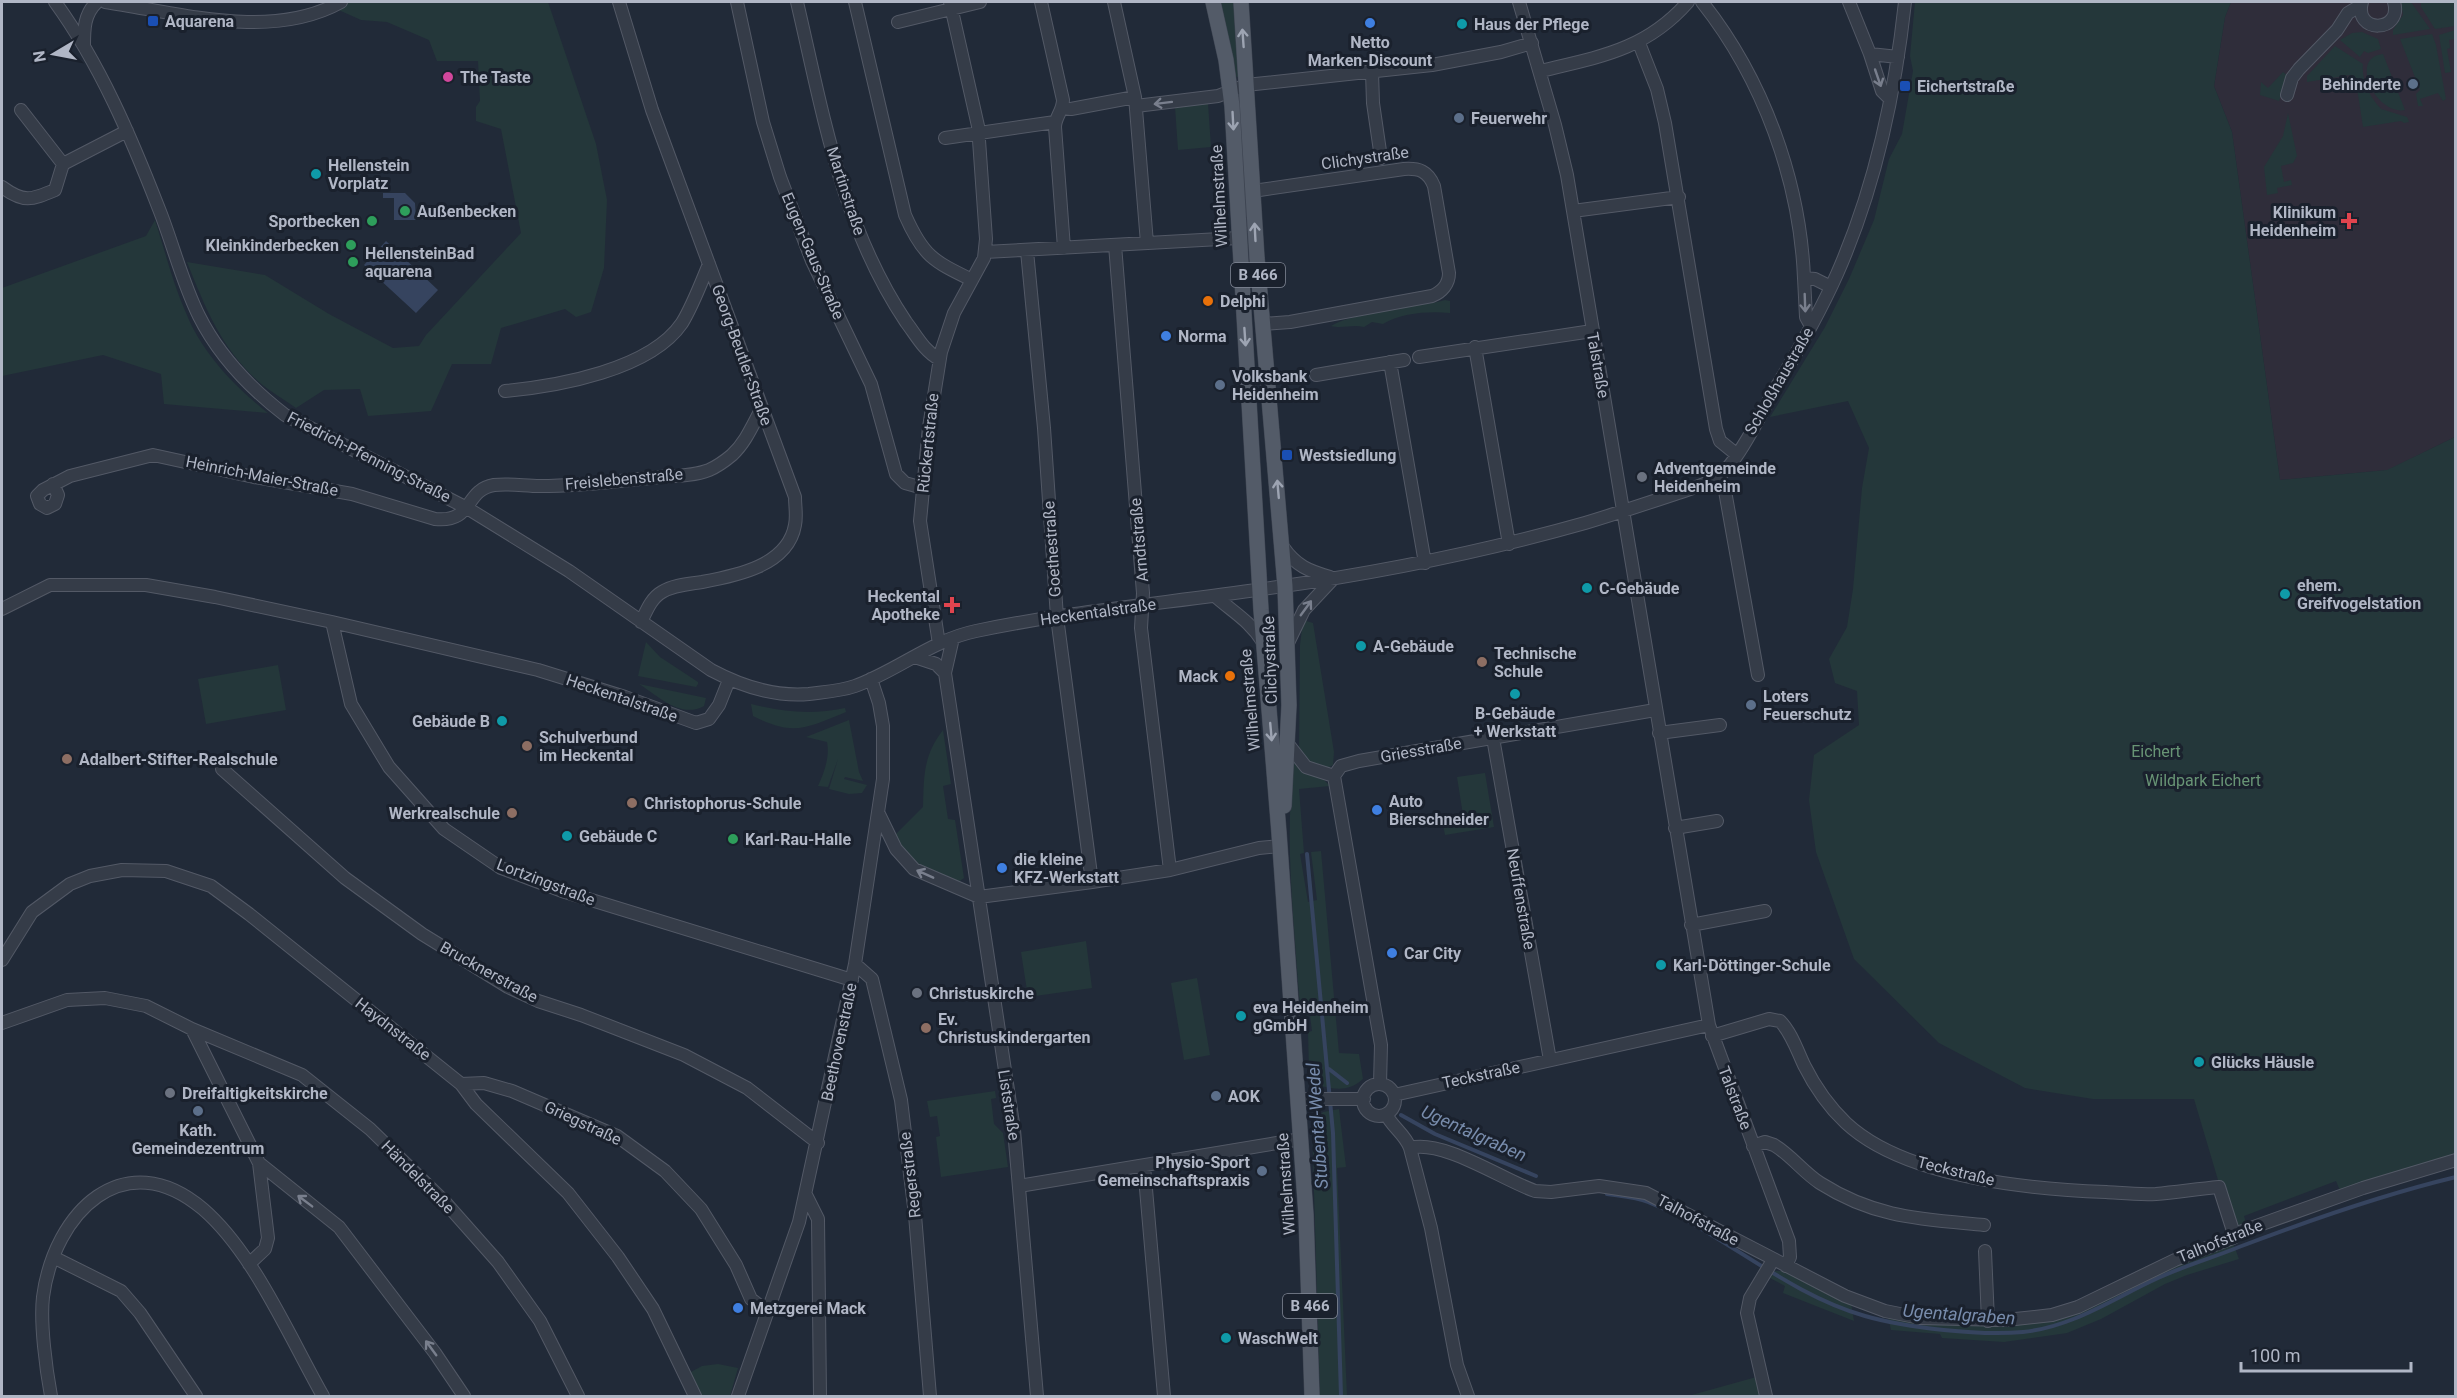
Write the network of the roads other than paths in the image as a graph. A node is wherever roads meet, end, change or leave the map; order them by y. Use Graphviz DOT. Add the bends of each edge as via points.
graph roads {
  1 [pos="55,2"];
  2 [pos="97,2"];
  3 [pos="105,2"];
  4 [pos="166,2"];
  5 [pos="341,2"];
  6 [pos="619,2"];
  7 [pos="736,2"];
  8 [pos="797,2"];
  9 [pos="855,2"];
  10 [pos="980,2"];
  11 [pos="1041,2"];
  12 [pos="1114,2"];
  13 [pos="1213,2"];
  14 [pos="1241,2"];
  15 [pos="1519,2"];
  16 [pos="1688,2"];
  17 [pos="1702,2"];
  18 [pos="1849,2"];
  19 [pos="1905,2"];
  20 [pos="2394,2"];
  21 [pos="2361,4"];
  22 [pos="951,5"];
  23 [pos="213,19"];
  24 [pos="2363,19"];
  25 [pos="898,22"];
  26 [pos="2337,30"];
  27 [pos="1532,43"];
  28 [pos="1639,43"];
  29 [pos="84,47"];
  30 [pos="1870,54"];
  31 [pos="1898,57"];
  32 [pos="1540,71"];
  33 [pos="1372,72"];
  34 [pos="1246,85"];
  35 [pos="1231,91"];
  36 [pos="2287,95"];
  37 [pos="1890,99"];
  38 [pos="1135,102"];
  39 [pos="1062,108"];
  40 [pos="21,110"];
  41 [pos="1055,122"];
  42 [pos="127,131"];
  43 [pos="979,132"];
  44 [pos="945,138"];
  45 [pos="1382,158"];
  46 [pos="63,164"];
  47 [pos="2,187"];
  48 [pos="1253,191"];
  49 [pos="1678,196"];
  50 [pos="1574,211"];
  51 [pos="1238,238"];
  52 [pos="1147,243"];
  53 [pos="1115,245"];
  54 [pos="1064,248"];
  55 [pos="1028,251"];
  56 [pos="985,252"];
  57 [pos="709,264"];
  58 [pos="1804,278"];
  59 [pos="972,280"];
  60 [pos="1831,287"];
  61 [pos="1262,324"];
  62 [pos="1811,326"];
  63 [pos="1592,331"];
  64 [pos="1476,347"];
  65 [pos="1419,357"];
  66 [pos="939,359"];
  67 [pos="1404,360"];
  68 [pos="1390,362"];
  69 [pos="1316,375"];
  70 [pos="505,391"];
  71 [pos="762,408"];
  72 [pos="1736,454"];
  73 [pos="1719,477"];
  74 [pos="53,484"];
  75 [pos="923,488"];
  76 [pos="467,508"];
  77 [pos="1623,512"];
  78 [pos="1509,544"];
  79 [pos="1283,548"];
  80 [pos="1425,563"];
  81 [pos="1334,578"];
  82 [pos="1286,586"];
  83 [pos="1260,590"];
  84 [pos="1215,596"];
  85 [pos="1144,605"];
  86 [pos="2,609"];
  87 [pos="1057,617"];
  88 [pos="332,622"];
  89 [pos="641,622"];
  90 [pos="953,638"];
  91 [pos="1263,643"];
  92 [pos="939,644"];
  93 [pos="1288,644"];
  94 [pos="915,657"];
  95 [pos="945,673"];
  96 [pos="1758,675"];
  97 [pos="871,679"];
  98 [pos="729,680"];
  99 [pos="1655,710"];
  100 [pos="1720,725"];
  101 [pos="1659,733"];
  102 [pos="1493,738"];
  103 [pos="1288,744"];
  104 [pos="222,769"];
  105 [pos="1335,776"];
  106 [pos="878,812"];
  107 [pos="1717,821"];
  108 [pos="1675,828"];
  109 [pos="1280,839"];
  110 [pos="1170,870"];
  111 [pos="1092,882"];
  112 [pos="979,897"];
  113 [pos="1765,911"];
  114 [pos="1691,925"];
  115 [pos="2,960"];
  116 [pos="855,964"];
  117 [pos="852,980"];
  118 [pos="2,1023"];
  119 [pos="192,1029"];
  120 [pos="1710,1030"];
  121 [pos="1550,1060"];
  122 [pos="461,1084"];
  123 [pos="1380,1084"];
  124 [pos="1394,1095"];
  125 [pos="1298,1099"];
  126 [pos="1364,1099"];
  127 [pos="1386,1114"];
  128 [pos="1301,1139"];
  129 [pos="818,1143"];
  130 [pos="1753,1146"];
  131 [pos="1410,1148"];
  132 [pos="2456,1160"];
  133 [pos="259,1163"];
  134 [pos="1144,1166"];
  135 [pos="1019,1186"];
  136 [pos="806,1195"];
  137 [pos="1984,1225"];
  138 [pos="2235,1234"];
  139 [pos="1985,1251"];
  140 [pos="53,1257"];
  141 [pos="249,1264"];
  142 [pos="1786,1266"];
  143 [pos="1768,1267"];
  144 [pos="768,1312"];
  145 [pos="1988,1321"];
  146 [pos="51,1396"];
  147 [pos="196,1396"];
  148 [pos="323,1396"];
  149 [pos="464,1396"];
  150 [pos="578,1396"];
  151 [pos="695,1396"];
  152 [pos="738,1396"];
  153 [pos="820,1396"];
  154 [pos="930,1396"];
  155 [pos="1037,1396"];
  156 [pos="1164,1396"];
  157 [pos="1312,1396"];
  158 [pos="1468,1396"];
  159 [pos="1766,1396"];
  1 -- 29 [label="street, Friedrich-Pfenning-Straße"];
  2 -- 29 [label="street" via="88,13"];
  3 -- 23 [label="street"];
  4 -- 23 [label="street"];
  5 -- 23 [label="street" via="304,18 261,23"];
  6 -- 57 [label="street, Georg-Beutler-Straße" via="652,110"];
  7 -- 75 [label="street, Eugen-Gaus-Straße" via="763,122 796,224 871,384 896,474 904,483"];
  8 -- 66 [label="street, Martinstraße" via="836,165 861,241 900,313 926,350"];
  9 -- 59 [label="street" via="905,215 916,240 932,259"];
  10 -- 22 [label="street"];
  11 -- 39 [label="street"];
  12 -- 38 [label="street"];
  13 -- 35 [label="main road, Wilhelmstraße / B 466"];
  34 -- 14 [label="main road, Clichystraße / B 466, one-way"];
  15 -- 27 [label="street, Talstraße"];
  16 -- 28 [label="street"];
  17 -- 58 [label="street" via="1737,52 1769,120 1797,216"];
  18 -- 30 [label="street"];
  19 -- 31 [label="street, Schloßhaustraße"];
  20 -- 24 [label="street" via="2395,13 2386,24 2372,25"];
  21 -- 24 [label="street"];
  21 -- 26 [label="street" via="2348,13"];
  22 -- 25 [label="street"];
  22 -- 43 [label="street"];
  24 -- 26 [label="street"];
  26 -- 36 [label="street" via="2292,78"];
  27 -- 32 [label="street, Talstraße"];
  27 -- 33 [label="street" via="1476,58"];
  28 -- 32 [label="street"];
  28 -- 49 [label="street" via="1660,102"];
  29 -- 42 [label="street, Friedrich-Pfenning-Straße"];
  30 -- 31 [label="street"];
  30 -- 37 [label="street, one-way" via="1882,91"];
  31 -- 37 [label="street, Schloßhaustraße"];
  32 -- 50 [label="street, Talstraße"];
  33 -- 34 [label="street"];
  33 -- 45 [label="street"];
  34 -- 35 [label="street"];
  34 -- 48 [label="main road, Clichystraße / B 466"];
  35 -- 38 [label="street, one-way" via="1212,97"];
  35 -- 51 [label="main road, Wilhelmstraße / B 466, one-way"];
  37 -- 60 [label="street, Schloßhaustraße" via="1868,189"];
  38 -- 39 [label="street"];
  38 -- 52 [label="street"];
  39 -- 41 [label="street"];
  40 -- 46 [label="street"];
  41 -- 43 [label="street"];
  41 -- 54 [label="street"];
  42 -- 46 [label="street"];
  42 -- 76 [label="street, Friedrich-Pfenning-Straße" via="199,316 237,372 285,415"];
  43 -- 44 [label="street"];
  43 -- 56 [label="street"];
  46 -- 47 [label="street" via="55,190 32,200 17,197"];
  61 -- 48 [label="main road, Clichystraße / B 466, one-way"];
  48 -- 61 [label="street, Clichystraße" via="1404,169 1424,171 1434,186 1449,273 1446,285 1432,296"];
  49 -- 50 [label="street"];
  49 -- 72 [label="street" via="1716,429 1720,441"];
  50 -- 63 [label="street, Talstraße"];
  51 -- 52 [label="street"];
  51 -- 83 [label="main road, Wilhelmstraße / B 466, one-way"];
  52 -- 53 [label="street"];
  53 -- 54 [label="street"];
  53 -- 85 [label="street, Arndtstraße"];
  54 -- 55 [label="street"];
  55 -- 56 [label="street"];
  55 -- 87 [label="street, Goethestraße"];
  56 -- 59 [label="street, Rückertstraße"];
  57 -- 70 [label="street" via="681,324 643,357 609,370"];
  57 -- 71 [label="street, Georg-Beutler-Straße"];
  58 -- 60 [label="street"];
  58 -- 62 [label="street, one-way" via="1805,312"];
  59 -- 66 [label="street, Rückertstraße" via="954,313"];
  60 -- 62 [label="street, Schloßhaustraße"];
  79 -- 61 [label="main road, Clichystraße / B 466, one-way"];
  62 -- 72 [label="street, Schloßhaustraße"];
  63 -- 64 [label="street"];
  63 -- 77 [label="street, Talstraße"];
  64 -- 65 [label="street"];
  64 -- 78 [label="street"];
  66 -- 75 [label="street, Rückertstraße"];
  67 -- 68 [label="street"];
  68 -- 69 [label="street"];
  68 -- 80 [label="street"];
  71 -- 76 [label="street, Freislebenstraße" via="747,438 732,455 709,470 570,485 497,485 484,488"];
  71 -- 89 [label="street, Georg-Beutler-Straße" via="795,497 795,526 784,548 741,575 661,592"];
  72 -- 73 [label="street, Schloßhaustraße"];
  73 -- 77 [label="street"];
  73 -- 96 [label="street" via="1725,491"];
  74 -- 76 [label="street, Heinrich-Maier-Straße" via="87,470 153,455 352,494 435,519 455,518"];
  75 -- 92 [label="street, Rückertstraße" via="920,521"];
  76 -- 89 [label="street, Friedrich-Pfenning-Straße"];
  77 -- 78 [label="street"];
  77 -- 99 [label="street, Talstraße"];
  78 -- 80 [label="street"];
  79 -- 81 [label="street" via="1307,571"];
  79 -- 82 [label="main road, Clichystraße / B 466"];
  80 -- 81 [label="street"];
  81 -- 82 [label="street"];
  93 -- 81 [label="street, one-way" via="1304,610"];
  82 -- 83 [label="street"];
  82 -- 93 [label="main road, Clichystraße / B 466"];
  83 -- 84 [label="street, Heckentalstraße"];
  83 -- 91 [label="main road, Wilhelmstraße / B 466"];
  84 -- 85 [label="street, Heckentalstraße"];
  84 -- 91 [label="street" via="1248,621"];
  85 -- 87 [label="street, Heckentalstraße"];
  85 -- 110 [label="street, Arndtstraße" via="1143,643"];
  86 -- 88 [label="street, Heckentalstraße" via="50,585 139,584"];
  87 -- 90 [label="street, Heckentalstraße"];
  87 -- 111 [label="street, Goethestraße"];
  88 -- 98 [label="street, Heckentalstraße" via="538,670 696,723 709,719"];
  88 -- 117 [label="street, Lortzingstraße" via="351,704 389,767 444,829 501,868 562,891"];
  89 -- 98 [label="street, Friedrich-Pfenning-Straße"];
  90 -- 92 [label="street, Heckentalstraße"];
  90 -- 95 [label="street, Liststraße"];
  91 -- 109 [label="main road, Wilhelmstraße / B 466, one-way"];
  92 -- 94 [label="street, Heckentalstraße"];
  93 -- 103 [label="main road, Clichystraße / B 466"];
  94 -- 95 [label="street" via="936,664"];
  94 -- 97 [label="street, Heckentalstraße"];
  95 -- 112 [label="street, Liststraße"];
  97 -- 98 [label="street, Heckentalstraße" via="842,689 804,694 772,692"];
  97 -- 106 [label="street, Beethovenstraße" via="883,726 883,779"];
  99 -- 101 [label="street, Talstraße"];
  99 -- 102 [label="street, Griesstraße"];
  100 -- 101 [label="street"];
  101 -- 108 [label="street, Talstraße"];
  102 -- 105 [label="street, Griesstraße" via="1345,764"];
  102 -- 121 [label="street, Neuffenstraße"];
  103 -- 105 [label="street" via="1306,767"];
  103 -- 109 [label="main road, Clichystraße / B 466"];
  104 -- 129 [label="street, Brucknerstraße" via="345,879 422,934 508,987 684,1055 747,1088"];
  105 -- 123 [label="street" via="1381,1045"];
  112 -- 106 [label="street, one-way" via="914,869 896,849"];
  106 -- 116 [label="street, Beethovenstraße"];
  107 -- 108 [label="street"];
  108 -- 114 [label="street, Talstraße"];
  109 -- 110 [label="street"];
  109 -- 125 [label="main road, Wilhelmstraße / B 466"];
  110 -- 111 [label="street"];
  111 -- 112 [label="street"];
  112 -- 135 [label="street, Liststraße"];
  113 -- 114 [label="street"];
  114 -- 120 [label="street, Talstraße"];
  115 -- 122 [label="street, Haydnstraße" via="32,912 70,884 123,870 166,872 211,886"];
  116 -- 117 [label="street, Beethovenstraße"];
  116 -- 154 [label="street, Regerstraße" via="872,980 901,1100"];
  117 -- 129 [label="street, Beethovenstraße"];
  118 -- 119 [label="street, Händelstraße" via="67,1000 105,998 146,1006"];
  119 -- 133 [label="street"];
  119 -- 150 [label="street, Händelstraße" via="302,1076 370,1129 444,1201 498,1262 540,1321"];
  120 -- 121 [label="street, Teckstraße"];
  120 -- 130 [label="street, Talstraße"];
  120 -- 138 [label="street, Teckstraße" via="1769,1019 1780,1021 1830,1107 1857,1132 1898,1154 1984,1180 2041,1187 2154,1194 2219,1186"];
  121 -- 124 [label="street, Teckstraße"];
  122 -- 144 [label="street, Griegstraße" via="484,1083 512,1091 617,1136 665,1171 701,1209 736,1265 751,1299"];
  122 -- 151 [label="street, Haydnstraße" via="476,1104 568,1193 618,1257 653,1310"];
  123 -- 124 [label="street" via="1390,1088"];
  123 -- 126 [label="street" via="1368,1088"];
  124 -- 127 [label="street" via="1394,1106"];
  125 -- 126 [label="street"];
  125 -- 128 [label="main road, Wilhelmstraße / B 466"];
  126 -- 127 [label="street" via="1373,1114"];
  127 -- 131 [label="street"];
  128 -- 134 [label="street"];
  128 -- 157 [label="main road, Wilhelmstraße / B 466"];
  129 -- 136 [label="street, Beethovenstraße"];
  130 -- 137 [label="street" via="1765,1142 1774,1145 1819,1182 1867,1207 1908,1218"];
  130 -- 142 [label="street, Talstraße" via="1789,1241 1791,1252"];
  131 -- 143 [label="street, Talhofstraße" via="1440,1150 1535,1191 1599,1186 1646,1193 1675,1206"];
  131 -- 158 [label="street" via="1431,1228 1457,1365"];
  132 -- 138 [label="street, Talhofstraße" via="2352,1191"];
  133 -- 141 [label="street" via="268,1238 265,1249"];
  149 -- 133 [label="street, one-way" via="339,1227"];
  134 -- 135 [label="street"];
  134 -- 156 [label="street"];
  135 -- 155 [label="street, Liststraße"];
  136 -- 144 [label="street, Beethovenstraße"];
  136 -- 153 [label="street" via="818,1219"];
  138 -- 145 [label="street, Talhofstraße" via="2069,1310 2029,1319"];
  139 -- 145 [label="street"];
  140 -- 141 [label="street" via="69,1223 88,1201 113,1186 133,1182 178,1192 203,1209"];
  140 -- 146 [label="street" via="43,1297"];
  140 -- 147 [label="street" via="121,1291"];
  141 -- 148 [label="street"];
  142 -- 143 [label="street, Talhofstraße"];
  142 -- 145 [label="street, Talhofstraße" via="1892,1314"];
  143 -- 159 [label="street" via="1748,1303 1747,1313"];
  144 -- 152 [label="street, Beethovenstraße"];
}
